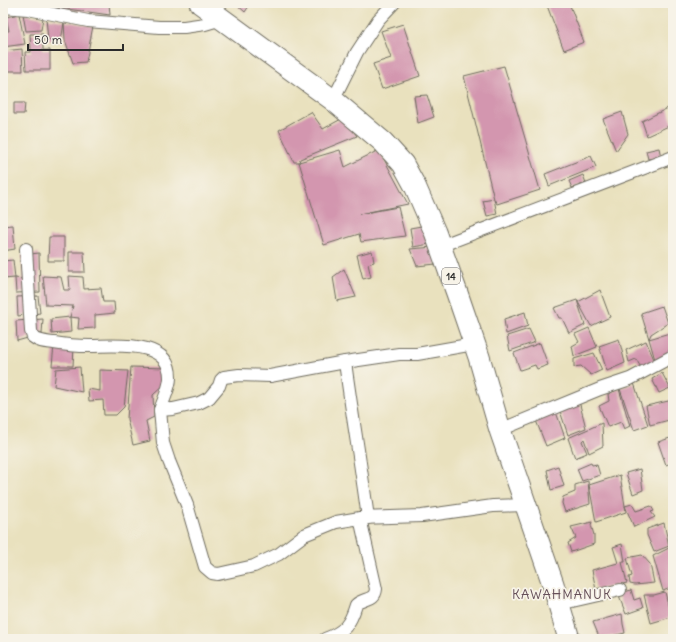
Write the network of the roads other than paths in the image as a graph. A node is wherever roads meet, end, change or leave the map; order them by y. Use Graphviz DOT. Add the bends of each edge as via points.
graph roads {
  1 [pos="200,3"];
  2 [pos="394,3"];
  3 [pos="3,7"];
  4 [pos="222,19"];
  5 [pos="333,100"];
  6 [pos="673,157"];
  7 [pos="440,246"];
  8 [pos="26,249"];
  9 [pos="474,344"];
  10 [pos="673,356"];
  11 [pos="345,362"];
  12 [pos="160,410"];
  13 [pos="500,430"];
  14 [pos="526,505"];
  15 [pos="364,518"];
  16 [pos="620,590"];
  17 [pos="559,604"];
  18 [pos="343,635"];
  19 [pos="325,639"];
  20 [pos="569,639"];
  1 -- 4 [label="highway, 14"];
  2 -- 5 [label="street" via="378,20 357,52"];
  3 -- 4 [label="street" via="28,9 88,21 159,27 184,27"];
  4 -- 5 [label="highway, 14"];
  5 -- 7 [label="highway, 14" via="383,142 403,164"];
  6 -- 7 [label="street"];
  7 -- 9 [label="highway, 14"];
  8 -- 12 [label="street" via="33,337 57,344 132,345 148,349 165,358 170,379"];
  9 -- 11 [label="street" via="417,354"];
  9 -- 13 [label="highway, 14"];
  10 -- 13 [label="street" via="630,379"];
  11 -- 12 [label="street" via="270,376 224,377 209,398 173,410"];
  11 -- 15 [label="street"];
  12 -- 15 [label="street" via="163,443 187,505 205,567 212,573 254,566 279,554 304,535 336,522"];
  13 -- 14 [label="highway, 14"];
  14 -- 15 [label="street" via="493,506 422,516"];
  14 -- 17 [label="highway, 14"];
  15 -- 18 [label="street" via="376,593 356,605"];
  16 -- 17 [label="street"];
  17 -- 20 [label="highway, 14"];
  18 -- 19 [label="street"];
}
